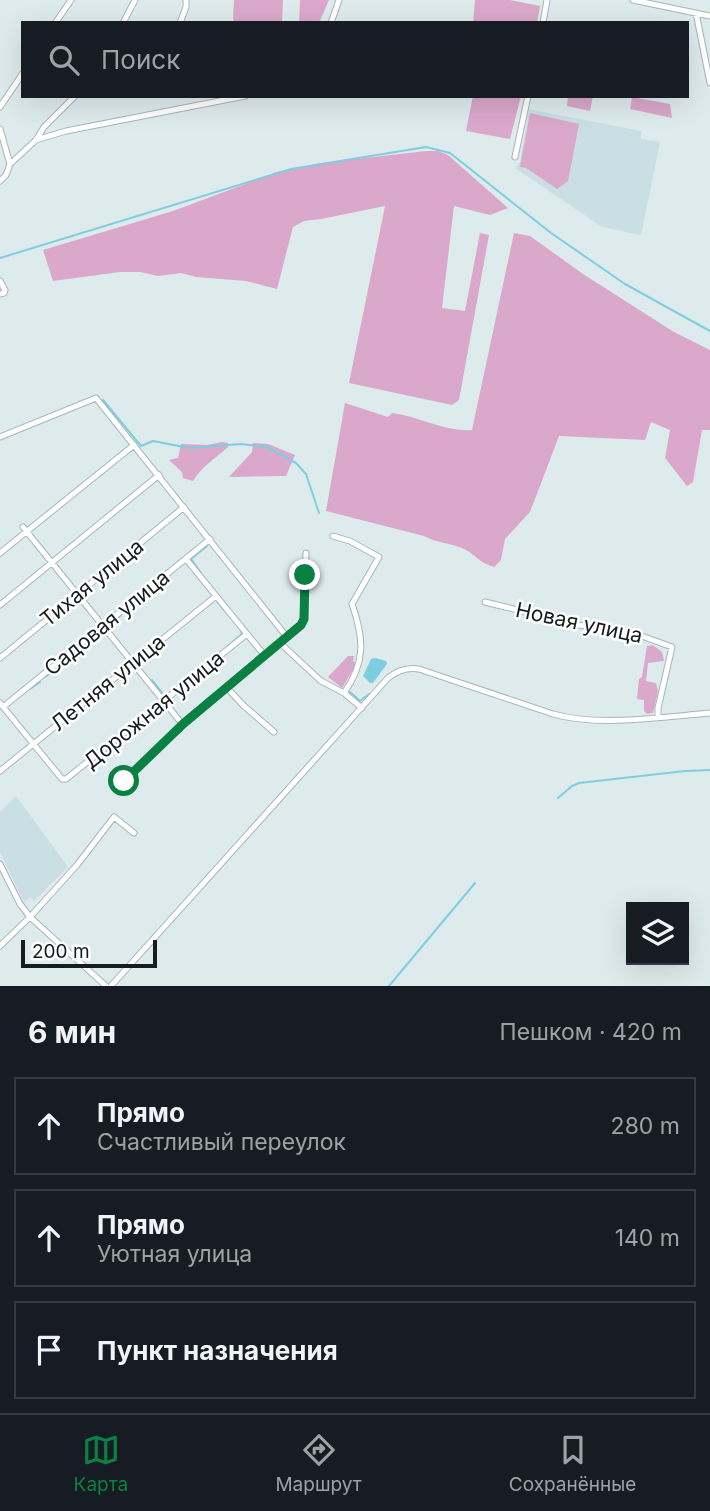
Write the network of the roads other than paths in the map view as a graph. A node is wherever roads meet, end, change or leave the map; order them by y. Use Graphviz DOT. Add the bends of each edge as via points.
graph roads {
  1 [pos="71,0"];
  2 [pos="135,0"];
  3 [pos="186,0"];
  4 [pos="339,0"];
  5 [pos="547,0"];
  6 [pos="633,0"];
  7 [pos="696,13"];
  8 [pos="710,16"];
  9 [pos="57,21"];
  10 [pos="125,21"];
  11 [pos="181,21"];
  12 [pos="332,21"];
  13 [pos="542,21"];
  14 [pos="21,76"];
  15 [pos="710,83"];
  16 [pos="73,98"];
  17 [pos="235,98"];
  18 [pos="527,98"];
  19 [pos="0,107"];
  20 [pos="0,129"];
  21 [pos="36,141"];
  22 [pos="515,157"];
  23 [pos="10,164"];
  24 [pos="0,181"];
  25 [pos="0,281"];
  26 [pos="2,294"];
  27 [pos="0,437"];
  28 [pos="134,444"];
  29 [pos="159,475"];
  30 [pos="184,507"];
  31 [pos="26,529"];
  32 [pos="333,536"];
  33 [pos="209,539"];
  34 [pos="0,553"];
  35 [pos="306,553"];
  36 [pos="186,559"];
  37 [pos="54,563"];
  38 [pos="79,594"];
  39 [pos="216,596"];
  40 [pos="485,602"];
  41 [pos="0,605"];
  42 [pos="104,625"];
  43 [pos="247,634"];
  44 [pos="287,637"];
  45 [pos="280,643"];
  46 [pos="265,656"];
  47 [pos="0,658"];
  48 [pos="133,663"];
  49 [pos="227,688"];
  50 [pos="344,693"];
  51 [pos="164,702"];
  52 [pos="2,705"];
  53 [pos="362,708"];
  54 [pos="710,712"];
  55 [pos="658,717"];
  56 [pos="183,724"];
  57 [pos="274,732"];
  58 [pos="33,744"];
  59 [pos="0,771"];
  60 [pos="124,781"];
  61 [pos="134,833"];
  62 [pos="0,864"];
  63 [pos="30,917"];
  64 [pos="0,946"];
  65 [pos="108,986"];
  1 -- 9 [label="street"];
  2 -- 10 [label="street"];
  3 -- 11 [label="street"];
  4 -- 12 [label="street"];
  5 -- 13 [label="street"];
  6 -- 7 [label="street"];
  7 -- 8 [label="street"];
  7 -- 15 [label="street"];
  14 -- 19 [label="street"];
  16 -- 21 [label="street"];
  17 -- 21 [label="street"];
  18 -- 22 [label="street"];
  20 -- 23 [label="street"];
  21 -- 23 [label="street"];
  23 -- 24 [label="street"];
  25 -- 26 [label="street" via="5,290"];
  27 -- 28 [label="street" via="96,398"];
  28 -- 29 [label="street"];
  28 -- 31 [label="street"];
  29 -- 30 [label="street"];
  29 -- 37 [label="street"];
  30 -- 33 [label="street"];
  30 -- 38 [label="street, Тихая улица"];
  31 -- 34 [label="street"];
  31 -- 37 [label="street"];
  32 -- 50 [label="street" via="379,557 352,604 360,627 361,651 357,673"];
  33 -- 36 [label="street, Садовая улица"];
  33 -- 44 [label="street"];
  35 -- 44 [label="street" via="304,619"];
  36 -- 39 [label="street"];
  36 -- 42 [label="street, Садовая улица"];
  37 -- 38 [label="street"];
  37 -- 41 [label="street"];
  38 -- 42 [label="street"];
  38 -- 47 [label="street, Тихая улица"];
  39 -- 43 [label="street"];
  39 -- 48 [label="street, Летняя улица"];
  40 -- 55 [label="street, Новая улица" via="578,625 628,631 672,647"];
  42 -- 48 [label="street"];
  42 -- 52 [label="street, Садовая улица"];
  43 -- 46 [label="street"];
  43 -- 51 [label="street, Дорожная улица"];
  44 -- 45 [label="street"];
  45 -- 46 [label="street"];
  45 -- 50 [label="street" via="321,681"];
  46 -- 49 [label="street"];
  48 -- 51 [label="street"];
  48 -- 58 [label="street, Летняя улица"];
  49 -- 56 [label="street"];
  49 -- 57 [label="street"];
  50 -- 53 [label="street"];
  51 -- 56 [label="street"];
  51 -- 58 [label="street, Дорожная улица" via="70,778 62,779"];
  52 -- 58 [label="street"];
  53 -- 55 [label="street" via="391,675 412,668 562,716"];
  53 -- 65 [label="street"];
  54 -- 55 [label="street"];
  56 -- 60 [label="street"];
  58 -- 59 [label="street, Летняя улица"];
  61 -- 63 [label="street" via="114,817"];
  62 -- 63 [label="street"];
  63 -- 64 [label="street"];
  63 -- 65 [label="street"];
}
